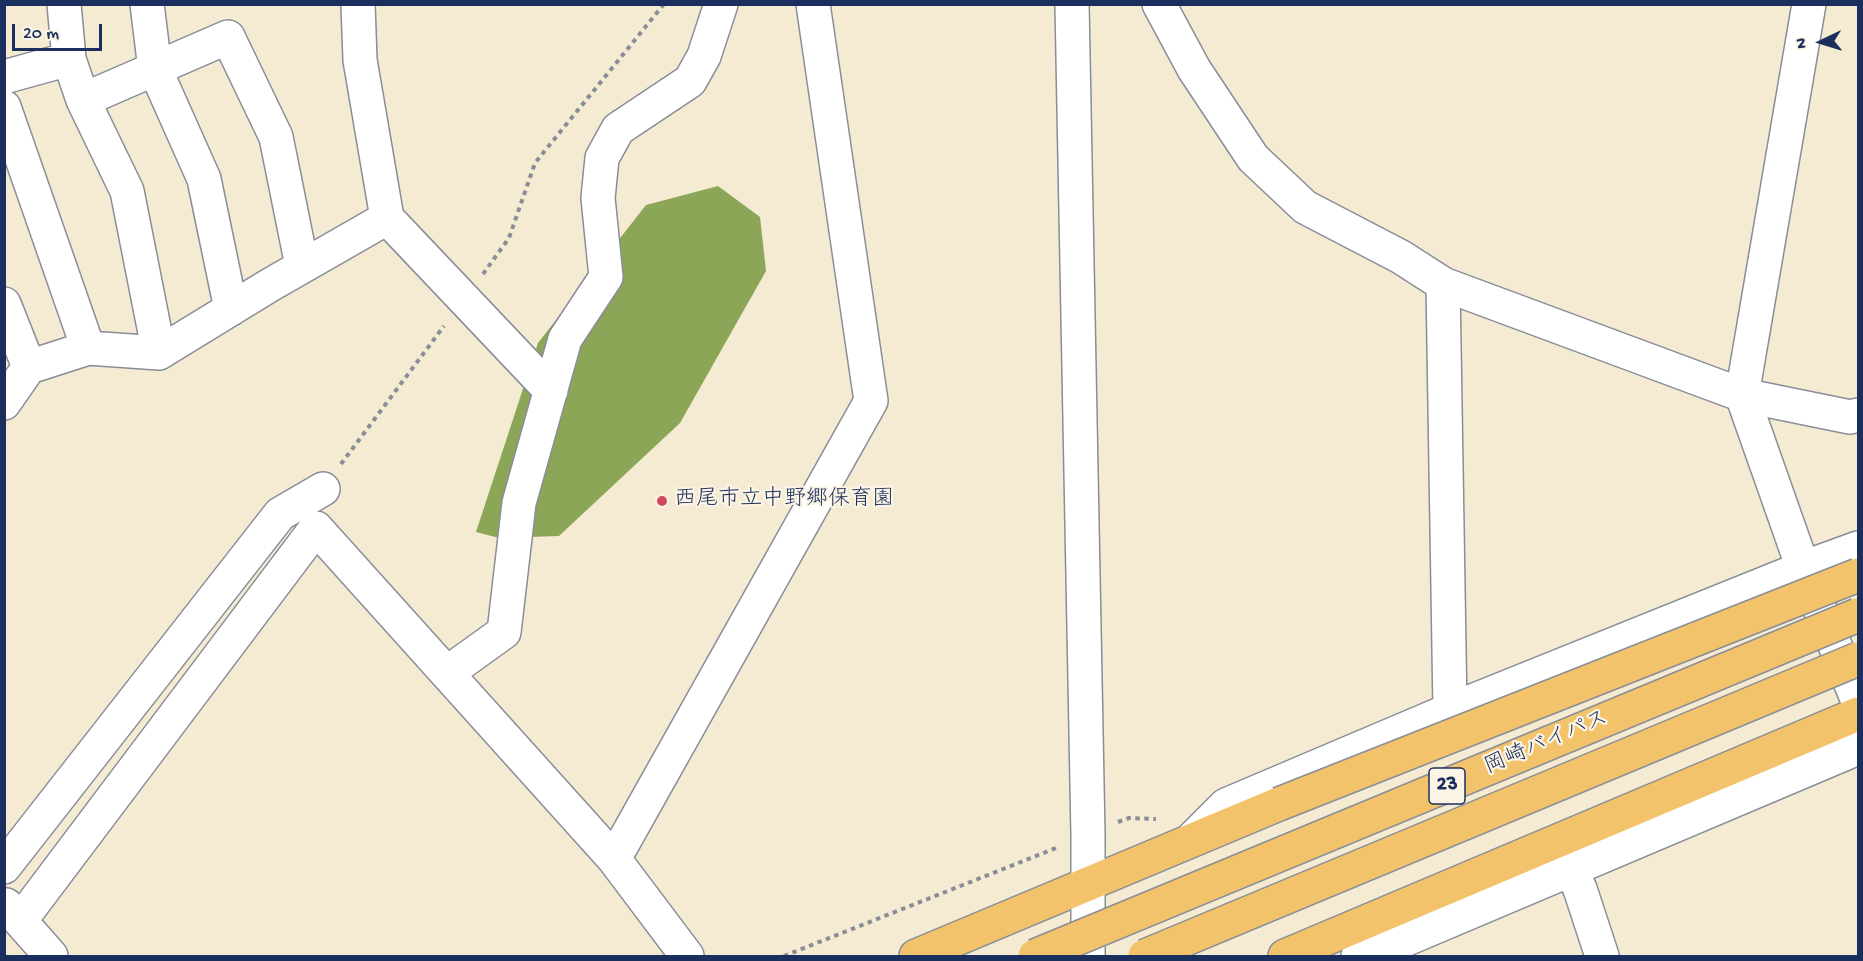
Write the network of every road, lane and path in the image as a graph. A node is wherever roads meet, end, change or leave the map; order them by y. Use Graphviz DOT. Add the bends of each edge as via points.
graph roads {
  1 [pos="64,4"];
  2 [pos="147,4"];
  3 [pos="358,4"];
  4 [pos="664,4"];
  5 [pos="721,4"];
  6 [pos="813,4"];
  7 [pos="1072,4"];
  8 [pos="1160,4"];
  9 [pos="1809,4"];
  10 [pos="69,59"];
  11 [pos="155,69"];
  12 [pos="4,77"];
  13 [pos="82,100"];
  14 [pos="4,107"];
  15 [pos="387,218"];
  16 [pos="302,266"];
  17 [pos="1443,284"];
  18 [pos="464,300"];
  19 [pos="4,304"];
  20 [pos="231,309"];
  21 [pos="88,348"];
  22 [pos="159,353"];
  23 [pos="29,367"];
  24 [pos="550,391"];
  25 [pos="1742,395"];
  26 [pos="4,403"];
  27 [pos="1858,415"];
  28 [pos="322,489"];
  29 [pos="1858,548"];
  30 [pos="1803,568"];
  31 [pos="1858,575"];
  32 [pos="1858,615"];
  33 [pos="1858,659"];
  34 [pos="447,674"];
  35 [pos="1858,701"];
  36 [pos="1450,710"];
  37 [pos="1858,714"];
  38 [pos="1858,748"];
  39 [pos="1156,819"];
  40 [pos="1088,835"];
  41 [pos="1191,840"];
  42 [pos="614,859"];
  43 [pos="4,867"];
  44 [pos="1571,870"];
  45 [pos="1088,883"];
  46 [pos="12,912"];
  47 [pos="1319,952"];
  48 [pos="51,957"];
  49 [pos="687,957"];
  50 [pos="784,957"];
  51 [pos="915,957"];
  52 [pos="1035,957"];
  53 [pos="1088,957"];
  54 [pos="1145,957"];
  55 [pos="1602,957"];
  1 -- 10 [label="street"];
  2 -- 11 [label="street"];
  3 -- 15 [label="street" via="360,60"];
  4 -- 18 [label="path" via="535,163 509,238"];
  5 -- 24 [label="street" via="704,56 690,81 618,129 602,158 598,198 606,277 566,339"];
  6 -- 42 [label="street" via="871,401"];
  7 -- 40 [label="street"];
  8 -- 17 [label="street" via="1194,69 1253,158 1305,207 1401,256"];
  9 -- 25 [label="street"];
  10 -- 12 [label="street"];
  10 -- 13 [label="street"];
  11 -- 13 [label="street"];
  11 -- 16 [label="street" via="228,37 276,137"];
  11 -- 20 [label="street" via="204,179"];
  13 -- 22 [label="street" via="127,191"];
  14 -- 21 [label="street"];
  15 -- 16 [label="street"];
  15 -- 18 [label="street"];
  16 -- 20 [label="street"];
  17 -- 25 [label="street"];
  17 -- 36 [label="street"];
  18 -- 24 [label="street"];
  18 -- 28 [label="path"];
  19 -- 23 [label="street"];
  20 -- 22 [label="street"];
  21 -- 22 [label="street"];
  21 -- 23 [label="street"];
  23 -- 26 [label="street"];
  24 -- 34 [label="street" via="519,503 504,632"];
  25 -- 27 [label="street" via="1850,417"];
  25 -- 30 [label="street"];
  28 -- 43 [label="street" via="279,514"];
  29 -- 30 [label="street"];
  30 -- 35 [label="street"];
  30 -- 36 [label="street"];
  31 -- 41 [label="highway, 23, bridge"];
  32 -- 52 [label="highway, 岡崎バイパス / 23, bridge"];
  33 -- 54 [label="highway, 岡崎バイパス / 23, bridge"];
  34 -- 42 [label="street"];
  34 -- 46 [label="street" via="316,528"];
  36 -- 41 [label="street" via="1226,805"];
  37 -- 47 [label="highway"];
  38 -- 44 [label="street"];
  39 -- 40 [label="path" via="1129,818"];
  40 -- 45 [label="street"];
  40 -- 50 [label="path"];
  41 -- 45 [label="highway, 23"];
  42 -- 49 [label="street"];
  44 -- 47 [label="street" via="1395,944"];
  44 -- 55 [label="street"];
  45 -- 51 [label="highway, 23"];
  45 -- 53 [label="street"];
  46 -- 48 [label="street"];
}
